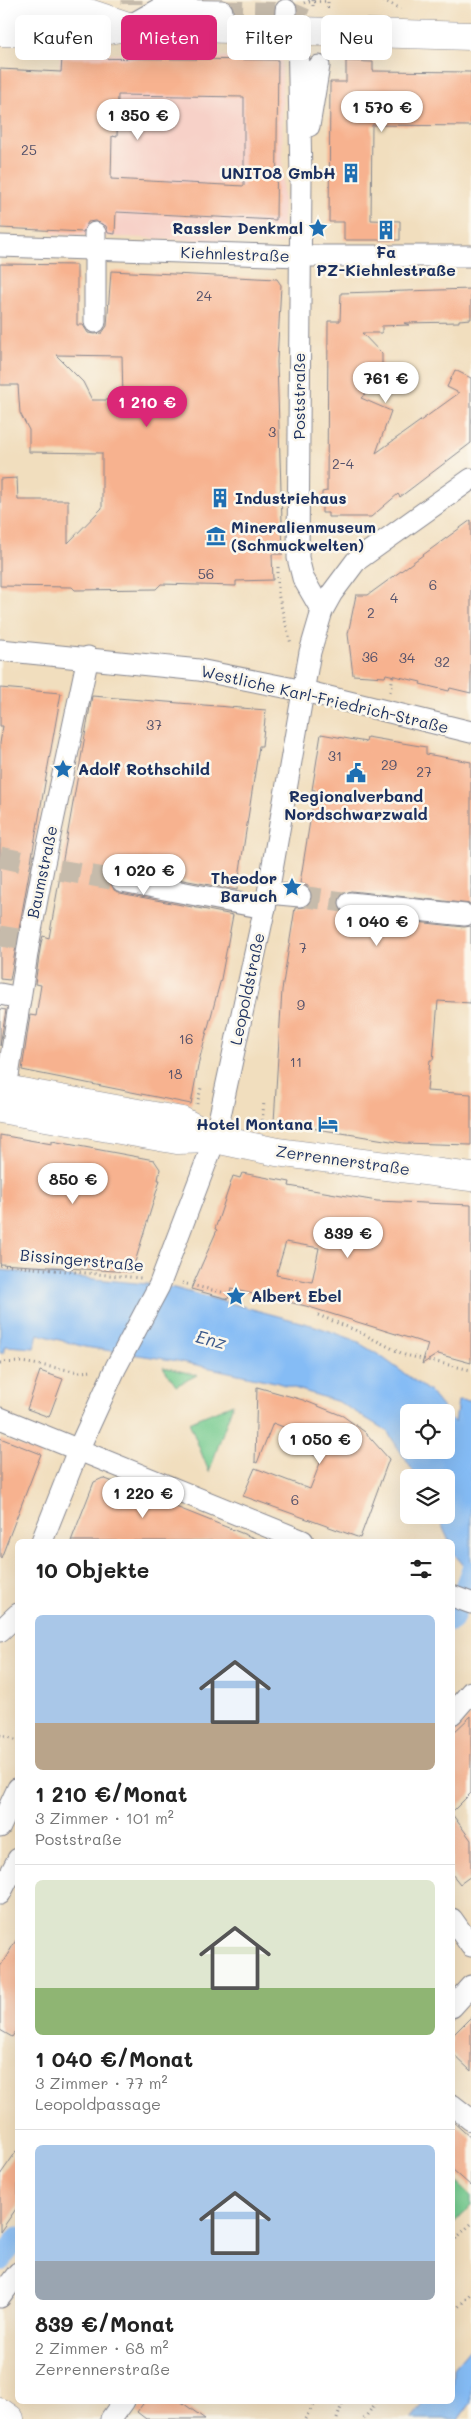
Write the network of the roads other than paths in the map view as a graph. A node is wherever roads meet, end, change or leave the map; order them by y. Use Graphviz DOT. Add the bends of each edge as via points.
graph roads {
  1 [pos="0,9"];
  2 [pos="222,11"];
  3 [pos="130,15"];
  4 [pos="121,19"];
  5 [pos="311,25"];
  6 [pos="0,32"];
  7 [pos="471,36"];
  8 [pos="293,60"];
  9 [pos="320,66"];
  10 [pos="301,176"];
  11 [pos="95,241"];
  12 [pos="0,246"];
  13 [pos="299,256"];
  14 [pos="471,256"];
  15 [pos="95,322"];
  16 [pos="471,479"];
  17 [pos="322,611"];
  18 [pos="0,650"];
  19 [pos="88,657"];
  20 [pos="304,691"];
  21 [pos="471,732"];
  22 [pos="122,882"];
  23 [pos="300,896"];
  24 [pos="267,900"];
  25 [pos="350,903"];
  26 [pos="465,915"];
  27 [pos="10,996"];
  28 [pos="2,1096"];
  29 [pos="215,1139"];
  30 [pos="471,1177"];
  31 [pos="0,1418"];
  32 [pos="79,1448"];
  33 [pos="43,1539"];
  34 [pos="298,1539"];
  35 [pos="455,1597"];
  36 [pos="471,1603"];
  37 [pos="15,1617"];
  38 [pos="0,1631"];
  39 [pos="471,1694"];
  40 [pos="455,1711"];
  41 [pos="15,1794"];
  42 [pos="0,1827"];
  43 [pos="15,1865"];
  44 [pos="0,1894"];
  45 [pos="455,1923"];
  46 [pos="471,1946"];
  47 [pos="455,2107"];
  48 [pos="471,2120"];
  49 [pos="15,2278"];
  50 [pos="0,2297"];
  51 [pos="122,2404"];
  52 [pos="0,2412"];
  53 [pos="10,2419"];
  54 [pos="111,2419"];
  1 -- 3 [label="main road"];
  2 -- 3 [label="street" via="157,10"];
  4 -- 6 [label="main road" via="89,34"];
  5 -- 7 [label="main road"];
  8 -- 10 [label="street, Poststraße"];
  9 -- 10 [label="street, Poststraße"];
  10 -- 13 [label="street, Poststraße"];
  11 -- 12 [label="street, Kiehnlestraße"];
  11 -- 13 [label="street, Kiehnlestraße"];
  11 -- 15 [label="street"];
  13 -- 14 [label="street, Kiehnlestraße"];
  13 -- 17 [label="street, Poststraße" via="298,558 303,578"];
  16 -- 17 [label="street, Leopoldstraße" via="356,561"];
  17 -- 20 [label="street, Leopoldstraße" via="310,652"];
  18 -- 19 [label="street, Westliche Karl-Friedrich-Straße"];
  19 -- 20 [label="street, Westliche Karl-Friedrich-Straße" via="200,670"];
  19 -- 27 [label="street, Baumstraße" via="45,867"];
  20 -- 21 [label="street, Westliche Karl-Friedrich-Straße"];
  20 -- 24 [label="street, Leopoldstraße"];
  22 -- 24 [label="street"];
  23 -- 24 [label="street"];
  24 -- 29 [label="street, Leopoldstraße"];
  25 -- 26 [label="street"];
  27 -- 28 [label="street, Baumstraße"];
  28 -- 29 [label="main road, Zerrennerstraße" via="182,1121"];
  29 -- 30 [label="main road, Zerrennerstraße" via="277,1152"];
  29 -- 32 [label="street, Leopoldstraße" via="160,1283"];
  31 -- 32 [label="street"];
  32 -- 33 [label="street"];
  32 -- 34 [label="street"];
  35 -- 36 [label="street"];
  37 -- 38 [label="street"];
  39 -- 40 [label="street"];
  41 -- 42 [label="street"];
  43 -- 44 [label="street"];
  45 -- 46 [label="street"];
  47 -- 48 [label="street"];
  49 -- 50 [label="street"];
  51 -- 54 [label="street"];
  52 -- 53 [label="main road"];
}
